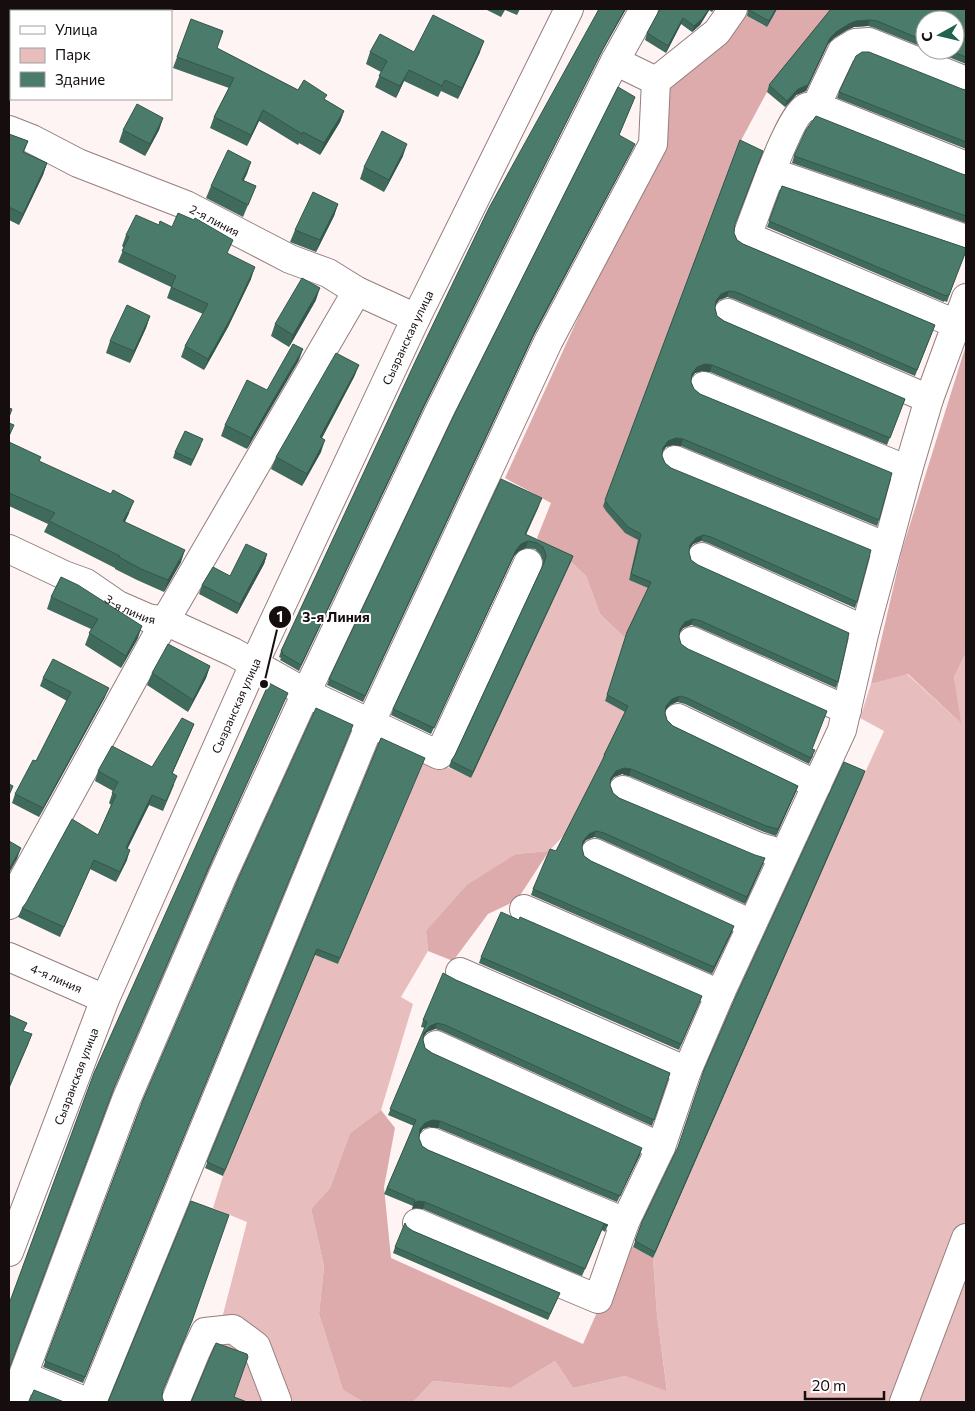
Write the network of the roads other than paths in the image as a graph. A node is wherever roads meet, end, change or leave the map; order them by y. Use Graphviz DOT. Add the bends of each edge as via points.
graph roads {
  1 [pos="569,9"];
  2 [pos="644,9"];
  3 [pos="733,9"];
  4 [pos="615,61"];
  5 [pos="656,81"];
  6 [pos="966,81"];
  7 [pos="816,106"];
  8 [pos="9,130"];
  9 [pos="966,166"];
  10 [pos="771,172"];
  11 [pos="966,239"];
  12 [pos="357,291"];
  13 [pos="966,298"];
  14 [pos="728,313"];
  15 [pos="416,318"];
  16 [pos="956,324"];
  17 [pos="704,386"];
  18 [pos="929,399"];
  19 [pos="675,460"];
  20 [pos="908,470"];
  21 [pos="887,547"];
  22 [pos="9,549"];
  23 [pos="702,557"];
  24 [pos="528,563"];
  25 [pos="165,621"];
  26 [pos="865,630"];
  27 [pos="692,641"];
  28 [pos="254,664"];
  29 [pos="306,693"];
  30 [pos="848,710"];
  31 [pos="678,718"];
  32 [pos="370,724"];
  33 [pos="817,784"];
  34 [pos="623,790"];
  35 [pos="595,853"];
  36 [pos="784,854"];
  37 [pos="9,906"];
  38 [pos="524,909"];
  39 [pos="752,924"];
  40 [pos="9,957"];
  41 [pos="460,972"];
  42 [pos="720,994"];
  43 [pos="105,998"];
  44 [pos="436,1045"];
  45 [pos="687,1071"];
  46 [pos="432,1142"];
  47 [pos="661,1146"];
  48 [pos="625,1222"];
  49 [pos="417,1223"];
  50 [pos="966,1238"];
  51 [pos="9,1252"];
  52 [pos="24,1376"];
  53 [pos="277,1401"];
  54 [pos="13,1402"];
  55 [pos="87,1402"];
  56 [pos="92,1402"];
  57 [pos="175,1402"];
  58 [pos="904,1402"];
  1 -- 15 [label="street, Сызранская улица"];
  2 -- 4 [label="street"];
  3 -- 5 [label="street" via="716,32"];
  4 -- 5 [label="street"];
  4 -- 29 [label="street" via="439,412"];
  5 -- 32 [label="street" via="653,144 548,342"];
  6 -- 7 [label="street" via="869,42 855,43 842,51"];
  7 -- 9 [label="street"];
  7 -- 10 [label="street" via="804,108 792,122"];
  8 -- 12 [label="street, 2-я линия" via="78,163 186,205"];
  10 -- 11 [label="street"];
  10 -- 16 [label="street" via="747,236"];
  12 -- 15 [label="street, 2-я линия"];
  12 -- 25 [label="street"];
  13 -- 16 [label="street"];
  14 -- 18 [label="street"];
  15 -- 28 [label="street, Сызранская улица"];
  16 -- 18 [label="street"];
  17 -- 20 [label="street"];
  18 -- 20 [label="street"];
  19 -- 21 [label="street"];
  20 -- 21 [label="street"];
  21 -- 26 [label="street"];
  22 -- 25 [label="street, 3-я линия" via="86,583 118,605 148,618"];
  23 -- 26 [label="street"];
  24 -- 32 [label="street, 3-я линия" via="439,755"];
  25 -- 28 [label="street, 3-я линия"];
  25 -- 37 [label="street"];
  26 -- 30 [label="street"];
  27 -- 30 [label="street"];
  28 -- 29 [label="street, 3-я линия"];
  28 -- 43 [label="street, Сызранская улица"];
  29 -- 32 [label="street, 3-я линия"];
  29 -- 52 [label="street" via="126,1100"];
  30 -- 33 [label="street"];
  31 -- 33 [label="street"];
  32 -- 56 [label="street"];
  33 -- 36 [label="street"];
  34 -- 36 [label="street" via="759,847"];
  35 -- 39 [label="street"];
  36 -- 39 [label="street"];
  38 -- 42 [label="street"];
  39 -- 42 [label="street"];
  40 -- 43 [label="street, 4-я линия"];
  41 -- 45 [label="street"];
  42 -- 45 [label="street"];
  43 -- 51 [label="street, Сызранская улица"];
  44 -- 47 [label="street"];
  45 -- 47 [label="street"];
  46 -- 48 [label="street"];
  47 -- 48 [label="street"];
  48 -- 49 [label="street" via="598,1299"];
  50 -- 58 [label="street"];
  52 -- 54 [label="street"];
  52 -- 55 [label="street"];
  53 -- 57 [label="street" via="256,1346 233,1329 205,1332"];
}
